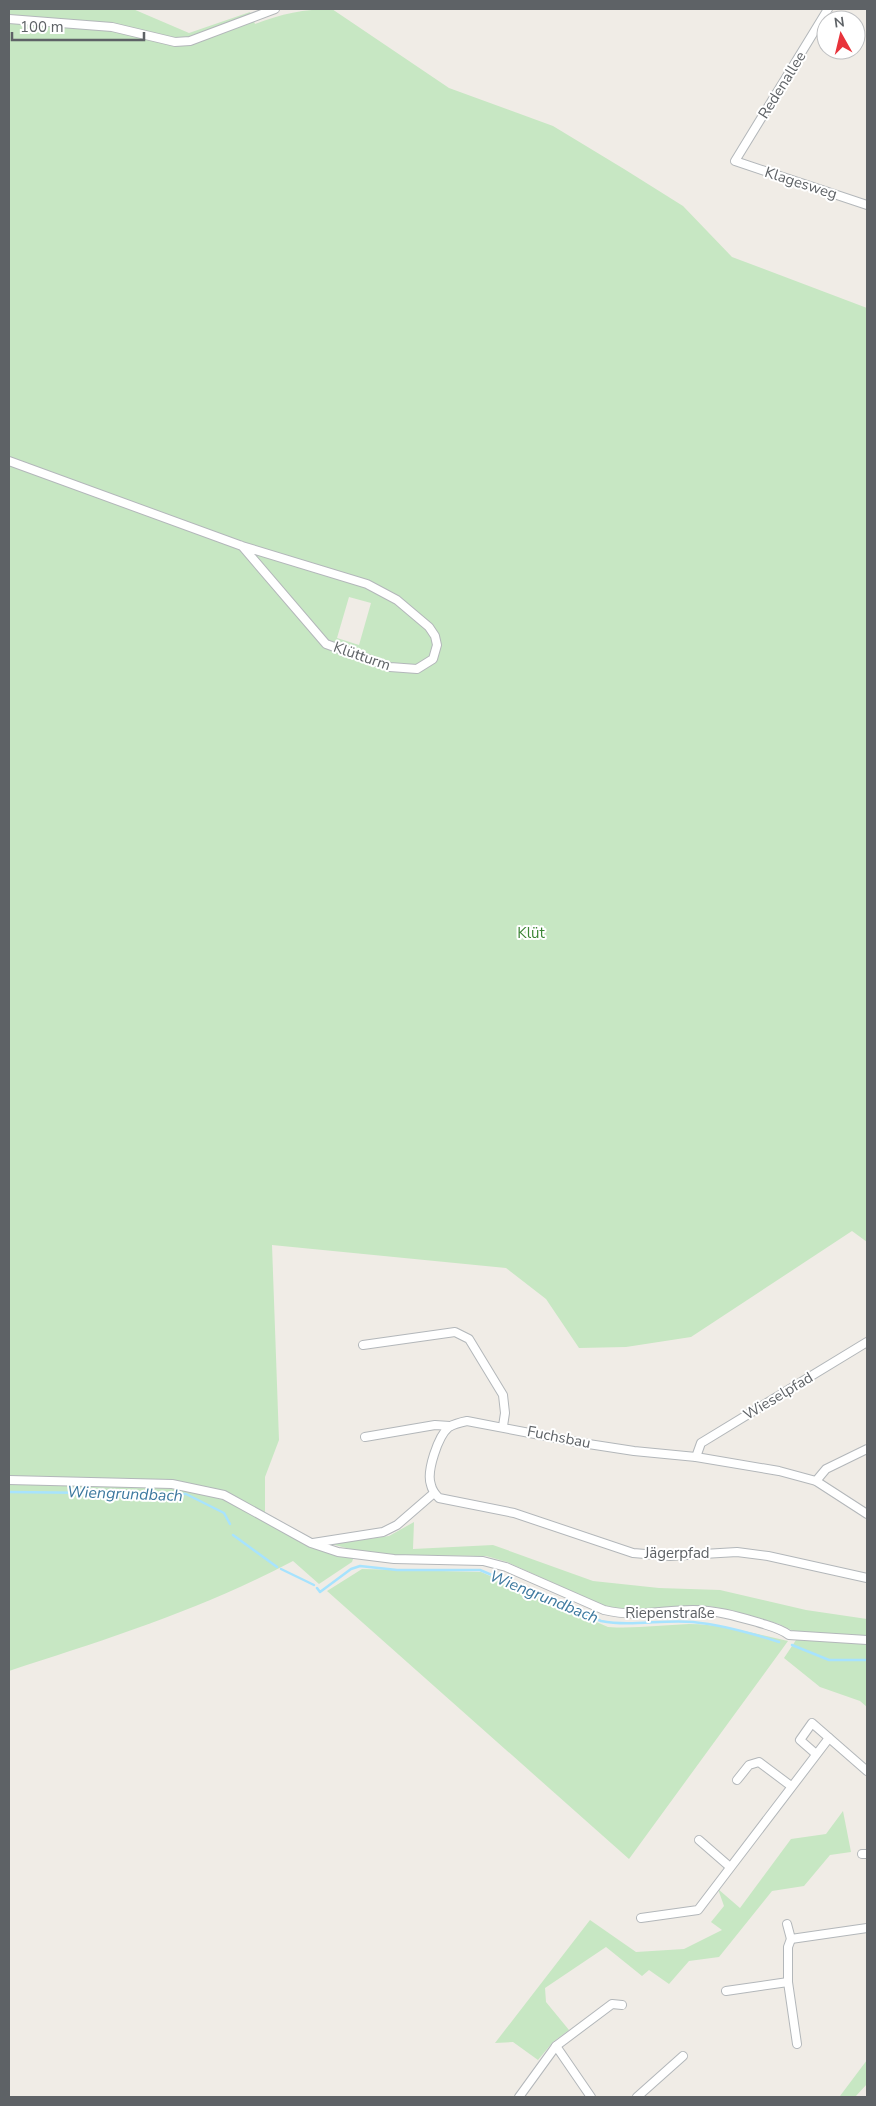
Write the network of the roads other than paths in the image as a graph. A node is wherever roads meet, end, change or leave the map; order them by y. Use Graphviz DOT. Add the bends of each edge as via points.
graph roads {
  1 [pos="274,9"];
  2 [pos="828,9"];
  3 [pos="9,19"];
  4 [pos="735,161"];
  5 [pos="867,206"];
  6 [pos="9,461"];
  7 [pos="242,546"];
  8 [pos="867,1342"];
  9 [pos="363,1345"];
  10 [pos="450,1426"];
  11 [pos="503,1426"];
  12 [pos="365,1437"];
  13 [pos="867,1449"];
  14 [pos="696,1456"];
  15 [pos="9,1480"];
  16 [pos="816,1481"];
  17 [pos="434,1493"];
  18 [pos="867,1514"];
  19 [pos="311,1543"];
  20 [pos="867,1578"];
  21 [pos="867,1640"];
  22 [pos="829,1738"];
  23 [pos="816,1754"];
  24 [pos="867,1771"];
  25 [pos="737,1780"];
  26 [pos="791,1786"];
  27 [pos="698,1840"];
  28 [pos="730,1867"];
  29 [pos="641,1918"];
  30 [pos="788,1924"];
  31 [pos="867,1928"];
  32 [pos="791,1939"];
  33 [pos="788,1982"];
  34 [pos="726,1991"];
  35 [pos="622,2005"];
  36 [pos="797,2044"];
  37 [pos="556,2046"];
  38 [pos="683,2056"];
  39 [pos="519,2097"];
  40 [pos="591,2097"];
  41 [pos="637,2097"];
  1 -- 3 [label="street" via="190,41 174,42 112,27"];
  2 -- 4 [label="street, Redenallee"];
  4 -- 5 [label="street, Klagesweg"];
  6 -- 7 [label="street, Klütturm"];
  7 -- 7 [label="street, Klütturm" via="326,644 390,667 417,669 433,659 435,636 429,626 396,600 367,584"];
  8 -- 14 [label="street, Wieselpfad" via="701,1443"];
  9 -- 11 [label="street" via="454,1332 469,1340 503,1395"];
  10 -- 11 [label="street, Fuchsbau" via="467,1421"];
  10 -- 12 [label="street, Fuchsbau" via="435,1425"];
  10 -- 17 [label="street" via="442,1436 433,1460 430,1476"];
  11 -- 14 [label="street, Fuchsbau" via="582,1443"];
  13 -- 16 [label="street" via="826,1469"];
  14 -- 16 [label="street, Fuchsbau"];
  15 -- 19 [label="street, Riepenstraße" via="172,1484 224,1495"];
  16 -- 18 [label="street, Fuchsbau"];
  17 -- 19 [label="street" via="397,1525 383,1532"];
  17 -- 20 [label="street, Jägerpfad" via="447,1501 514,1513 633,1553 670,1556 737,1552"];
  19 -- 21 [label="street, Riepenstraße" via="354,1556 483,1561 506,1567 620,1614 710,1611 764,1624 790,1635"];
  22 -- 23 [label="street"];
  22 -- 23 [label="street" via="812,1723 800,1740"];
  22 -- 24 [label="street"];
  23 -- 26 [label="street"];
  25 -- 26 [label="street" via="749,1764 759,1762"];
  26 -- 28 [label="street"];
  27 -- 28 [label="street"];
  28 -- 29 [label="street" via="698,1910"];
  30 -- 32 [label="street"];
  31 -- 32 [label="street"];
  32 -- 33 [label="street"];
  33 -- 34 [label="street"];
  33 -- 36 [label="street"];
  35 -- 37 [label="street" via="612,2004"];
  37 -- 39 [label="street"];
  37 -- 40 [label="street"];
  38 -- 41 [label="street"];
}
